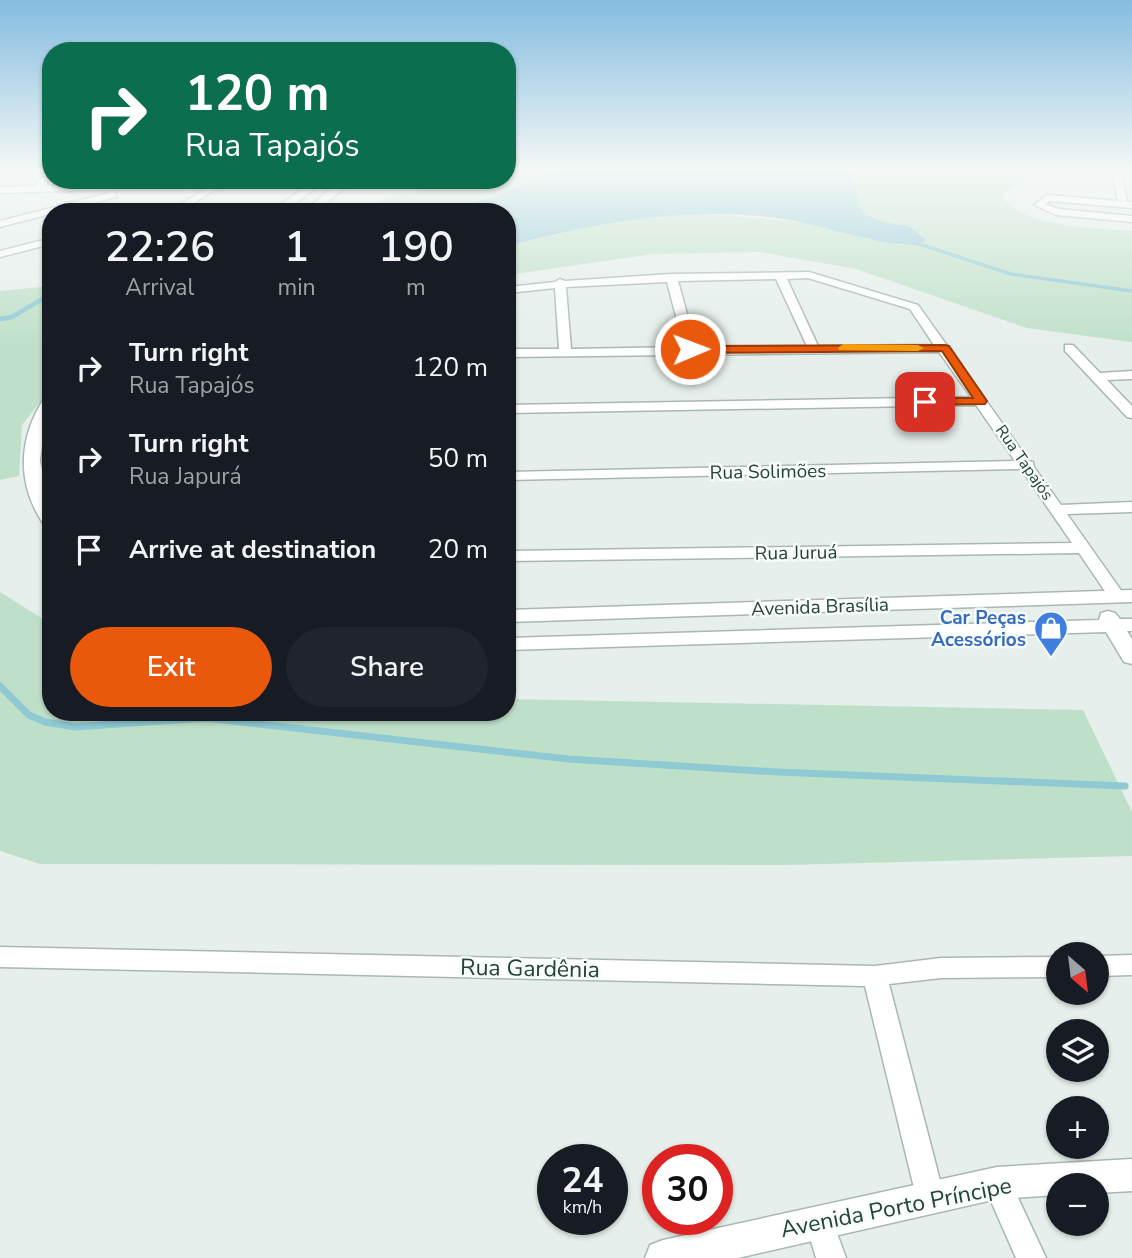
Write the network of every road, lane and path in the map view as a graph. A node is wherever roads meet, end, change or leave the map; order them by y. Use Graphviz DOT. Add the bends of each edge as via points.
graph roads {
  1 [pos="42,243"];
  2 [pos="0,254"];
  3 [pos="780,275"];
  4 [pos="671,277"];
  5 [pos="560,282"];
  6 [pos="516,289"];
  7 [pos="813,347"];
  8 [pos="945,348"];
  9 [pos="1069,348"];
  10 [pos="690,349"];
  11 [pos="565,352"];
  12 [pos="516,354"];
  13 [pos="1132,375"];
  14 [pos="1098,377"];
  15 [pos="981,401"];
  16 [pos="516,409"];
  17 [pos="1132,414"];
  18 [pos="42,417"];
  19 [pos="1028,465"];
  20 [pos="516,476"];
  21 [pos="42,506"];
  22 [pos="1132,507"];
  23 [pos="1058,510"];
  24 [pos="1086,548"];
  25 [pos="516,556"];
  26 [pos="1124,596"];
  27 [pos="516,616"];
  28 [pos="1121,625"];
  29 [pos="516,645"];
  30 [pos="1132,657"];
  31 [pos="0,957"];
  32 [pos="1132,965"];
  33 [pos="1110,966"];
  34 [pos="1046,967"];
  35 [pos="875,975"];
  36 [pos="1132,1175"];
  37 [pos="997,1184"];
  38 [pos="929,1196"];
  39 [pos="819,1221"];
  40 [pos="663,1258"];
  41 [pos="831,1258"];
  42 [pos="1031,1258"];
  1 -- 2 [label="street"];
  3 -- 4 [label="street, Rua Tapajós"];
  3 -- 7 [label="street"];
  3 -- 8 [label="street, Rua Tapajós" via="817,276 907,303 918,310"];
  4 -- 5 [label="street, Rua Tapajós"];
  4 -- 10 [label="street"];
  5 -- 6 [label="street, Rua Tapajós"];
  5 -- 11 [label="street"];
  7 -- 8 [label="street"];
  7 -- 10 [label="street"];
  8 -- 15 [label="street, Rua Tapajós"];
  9 -- 14 [label="street"];
  10 -- 11 [label="street"];
  11 -- 12 [label="street"];
  13 -- 14 [label="street"];
  14 -- 17 [label="street"];
  15 -- 16 [label="street"];
  15 -- 19 [label="street, Rua Tapajós"];
  18 -- 21 [label="street" via="32,436 31,466"];
  19 -- 20 [label="street, Rua Solimões"];
  19 -- 23 [label="street, Rua Tapajós"];
  22 -- 23 [label="street"];
  23 -- 24 [label="street, Rua Tapajós"];
  24 -- 25 [label="street, Rua Juruá"];
  24 -- 26 [label="street, Rua Tapajós"];
  26 -- 27 [label="street, Avenida Brasília"];
  26 -- 28 [label="street" via="1108,607"];
  28 -- 29 [label="street, Avenida Brasília"];
  28 -- 30 [label="street"];
  31 -- 35 [label="street, Rua Gardênia"];
  32 -- 33 [label="street"];
  34 -- 35 [label="street, Rua Gardênia" via="941,968"];
  35 -- 38 [label="street"];
  36 -- 37 [label="street, Avenida Porto Príncipe"];
  37 -- 38 [label="street, Avenida Porto Príncipe"];
  37 -- 42 [label="street"];
  38 -- 39 [label="street, Avenida Porto Príncipe"];
  39 -- 40 [label="street, Avenida Porto Príncipe"];
  39 -- 41 [label="street"];
}
